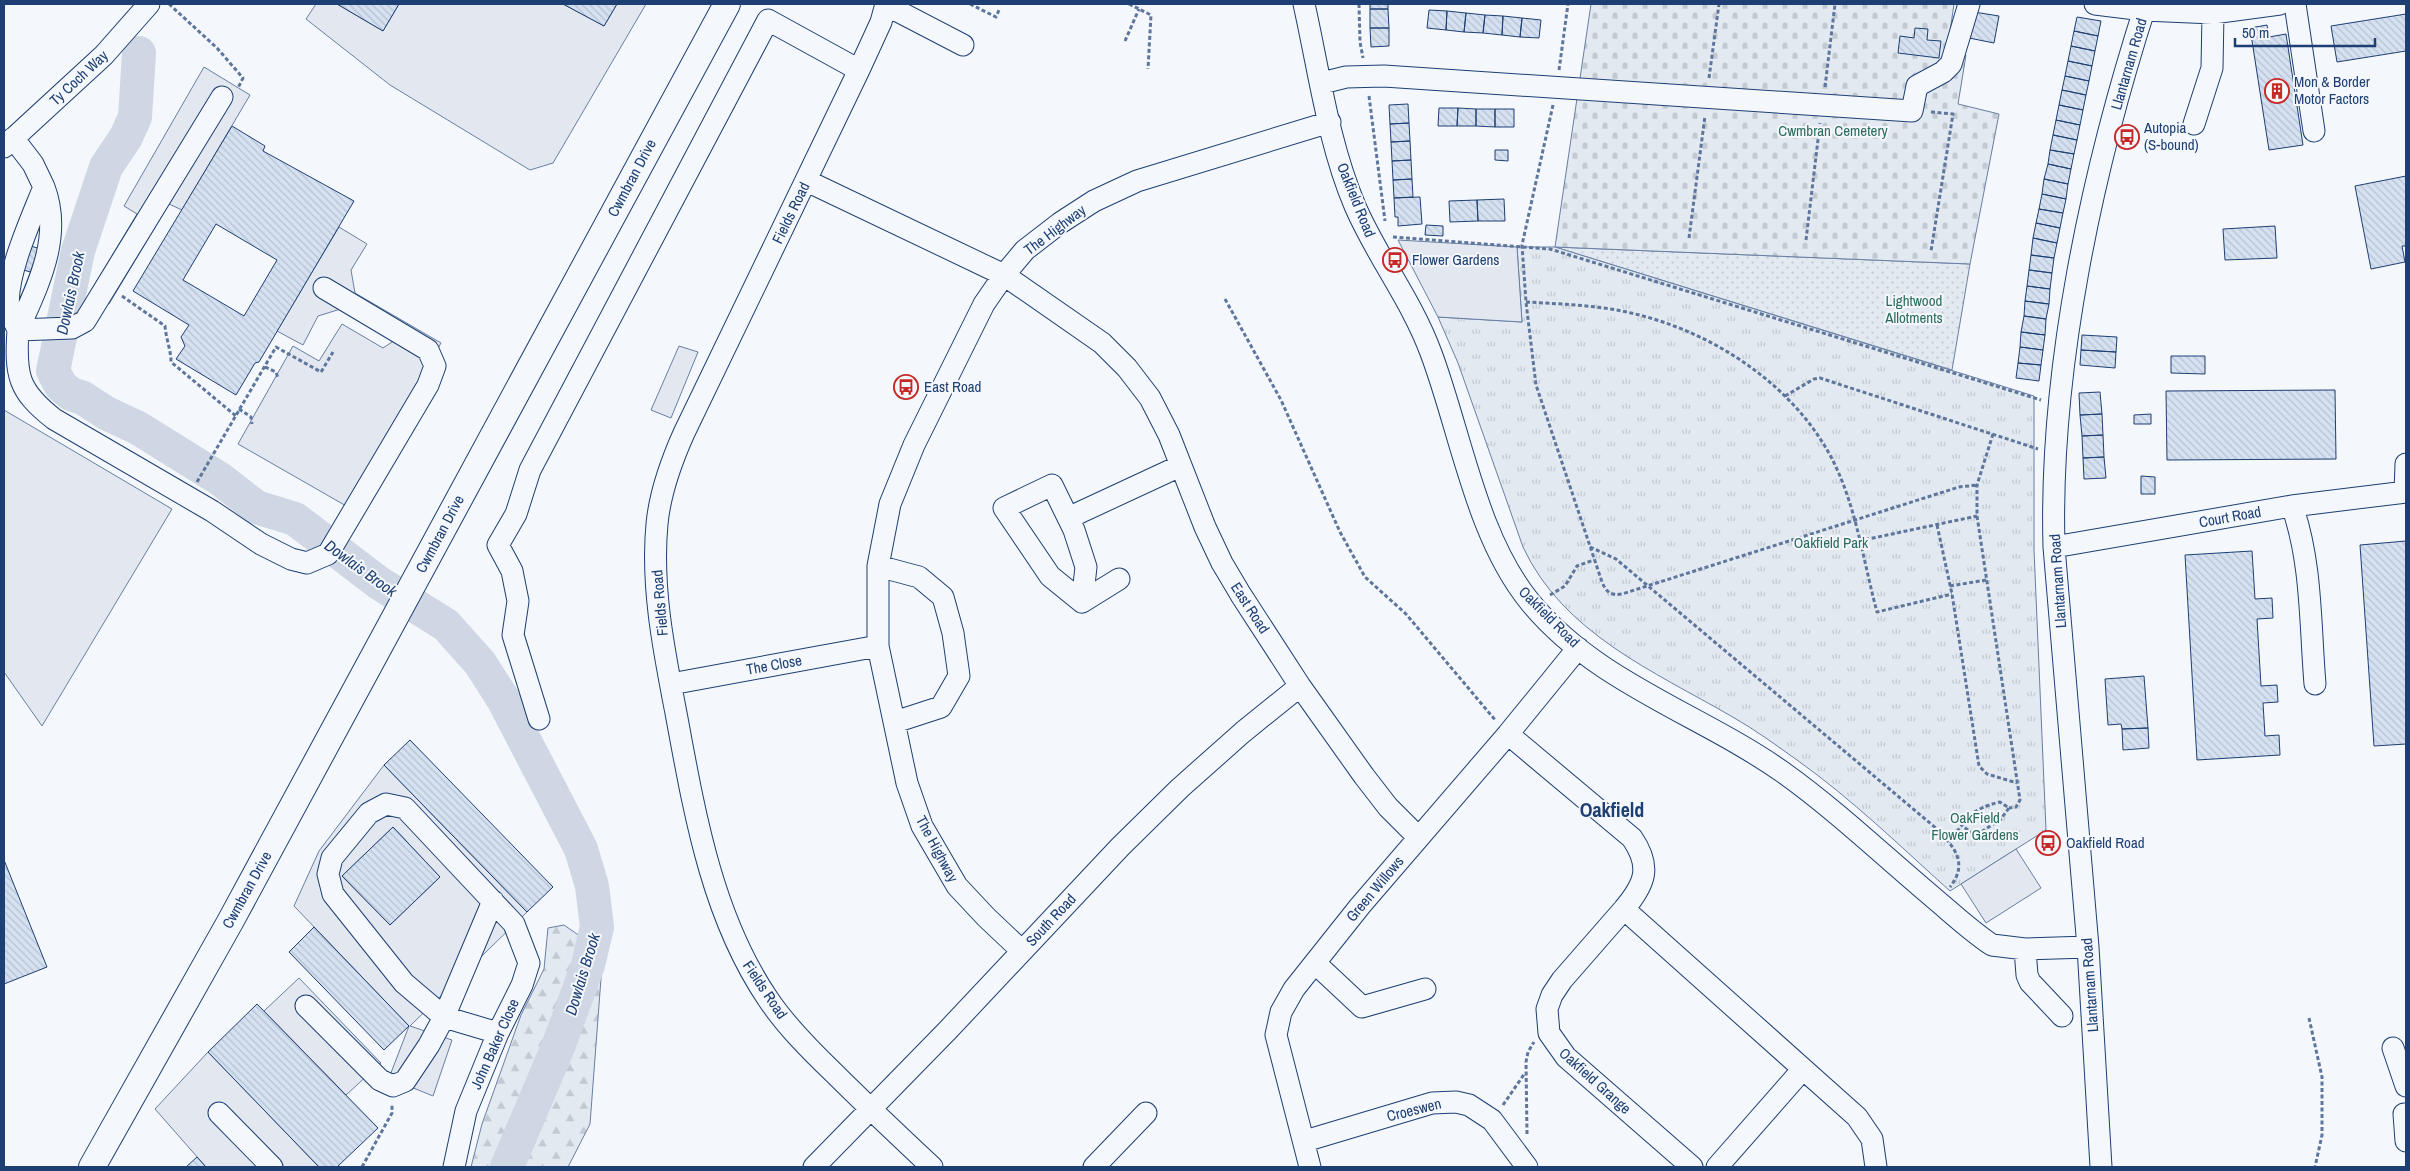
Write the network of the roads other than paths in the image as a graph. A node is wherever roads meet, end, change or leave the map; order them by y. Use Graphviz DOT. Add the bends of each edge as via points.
graph roads {
  1 [pos="149,4"];
  2 [pos="727,4"];
  3 [pos="886,4"];
  4 [pos="1304,4"];
  5 [pos="1969,4"];
  6 [pos="2095,4"];
  7 [pos="2280,4"];
  8 [pos="2295,4"];
  9 [pos="2145,7"];
  10 [pos="2216,8"];
  11 [pos="963,45"];
  12 [pos="859,70"];
  13 [pos="1322,83"];
  14 [pos="222,97"];
  15 [pos="1330,122"];
  16 [pos="2194,124"];
  17 [pos="2314,131"];
  18 [pos="8,143"];
  19 [pos="807,181"];
  20 [pos="1004,275"];
  21 [pos="324,288"];
  22 [pos="18,330"];
  23 [pos="2406,464"];
  24 [pos="1180,466"];
  25 [pos="2406,492"];
  26 [pos="2292,506"];
  27 [pos="1068,518"];
  28 [pos="2054,547"];
  29 [pos="878,566"];
  30 [pos="1119,579"];
  31 [pos="1082,602"];
  32 [pos="878,646"];
  33 [pos="1578,648"];
  34 [pos="671,684"];
  35 [pos="2315,684"];
  36 [pos="1300,686"];
  37 [pos="539,719"];
  38 [pos="895,722"];
  39 [pos="1508,734"];
  40 [pos="1418,837"];
  41 [pos="493,901"];
  42 [pos="1624,909"];
  43 [pos="2088,946"];
  44 [pos="2025,949"];
  45 [pos="1022,951"];
  46 [pos="1315,963"];
  47 [pos="1425,989"];
  48 [pos="306,1006"];
  49 [pos="444,1016"];
  50 [pos="2062,1016"];
  51 [pos="498,1033"];
  52 [pos="2393,1048"];
  53 [pos="1803,1069"];
  54 [pos="2406,1086"];
  55 [pos="870,1109"];
  56 [pos="219,1113"];
  57 [pos="1146,1113"];
  58 [pos="2405,1114"];
  59 [pos="1305,1141"];
  60 [pos="2406,1141"];
  61 [pos="92,1167"];
  62 [pos="272,1167"];
  63 [pos="454,1167"];
  64 [pos="814,1167"];
  65 [pos="932,1167"];
  66 [pos="1094,1167"];
  67 [pos="1310,1167"];
  68 [pos="1527,1167"];
  69 [pos="1692,1167"];
  70 [pos="1717,1167"];
  71 [pos="1876,1167"];
  72 [pos="2101,1167"];
  1 -- 18 [label="street, Ty Coch Way" via="104,55"];
  2 -- 61 [label="main road, Cwmbran Drive" via="230,922"];
  3 -- 11 [label="street"];
  3 -- 12 [label="street, Fields Road"];
  4 -- 13 [label="street, Oakfield Road"];
  5 -- 13 [label="street" via="1951,64 1918,86 1912,111 1366,75"];
  6 -- 9 [label="street"];
  7 -- 10 [label="street"];
  8 -- 17 [label="street"];
  9 -- 10 [label="street"];
  9 -- 28 [label="street, Llantarnam Road" via="2088,225 2070,323 2055,454"];
  10 -- 16 [label="street" via="2212,68"];
  12 -- 19 [label="street, Fields Road"];
  12 -- 37 [label="street" via="768,20 530,470 516,514 498,545 512,571 518,601 513,635"];
  13 -- 15 [label="street, Oakfield Road"];
  14 -- 22 [label="street" via="85,321 72,328"];
  15 -- 20 [label="street, The Highway" via="1137,181 1094,201 1025,250"];
  15 -- 33 [label="street, Oakfield Road" via="1355,206 1431,351 1492,537 1517,585 1533,606"];
  18 -- 22 [label="street" via="33,164 51,205 52,234 46,260"];
  19 -- 20 [label="street, East Road"];
  19 -- 34 [label="street, Fields Road" via="668,470 657,523 656,582 661,634"];
  20 -- 24 [label="street, East Road" via="1102,343 1127,368 1150,398 1170,435"];
  20 -- 29 [label="street, The Highway" via="984,304 914,445 890,504"];
  21 -- 22 [label="street" via="428,350 435,366 428,385 333,545 307,563 261,544 54,420 33,403 24,389 16,358"];
  23 -- 25 [label="street"];
  24 -- 27 [label="street"];
  24 -- 36 [label="street, East Road" via="1222,563"];
  25 -- 26 [label="street, Court Road"];
  26 -- 28 [label="street, Court Road"];
  26 -- 35 [label="street" via="2306,562"];
  27 -- 31 [label="street" via="1086,566"];
  27 -- 31 [label="street" via="1052,485 1004,508 1050,576"];
  28 -- 43 [label="street, Llantarnam Road"];
  29 -- 32 [label="street, The Highway"];
  29 -- 38 [label="street" via="919,577 943,597 953,633 959,676 941,707"];
  30 -- 31 [label="street"];
  32 -- 34 [label="street, The Close"];
  32 -- 38 [label="street, The Highway"];
  33 -- 39 [label="street, Green Willows"];
  33 -- 44 [label="street, Oakfield Road" via="1614,674 1785,774 1992,945"];
  34 -- 55 [label="street, Fields Road" via="692,802 736,945 768,999 807,1046"];
  36 -- 40 [label="street, East Road" via="1370,784"];
  36 -- 45 [label="street, South Road" via="1180,788"];
  38 -- 45 [label="street, The Highway" via="907,783 922,826 940,861 986,917"];
  39 -- 40 [label="street, Green Willows"];
  39 -- 42 [label="street, Oakfield Grange" via="1624,830 1639,848 1643,858 1643,881"];
  40 -- 46 [label="street, Green Willows"];
  41 -- 49 [label="street"];
  41 -- 49 [label="street" via="405,808 386,804 369,813 332,858 328,874 333,894 404,983"];
  41 -- 51 [label="street, John Baker Close" via="514,924 529,963 522,985"];
  42 -- 53 [label="street"];
  42 -- 69 [label="street, Oakfield Grange" via="1552,995 1548,1009 1549,1033 1566,1056"];
  43 -- 44 [label="street, Oakfield Road"];
  43 -- 72 [label="street, Llantarnam Road"];
  44 -- 50 [label="street" via="2030,982"];
  45 -- 55 [label="street, South Road"];
  46 -- 47 [label="street" via="1362,1007"];
  46 -- 59 [label="street, Green Willows" via="1281,1012 1276,1035"];
  48 -- 49 [label="street" via="380,1080 393,1086 404,1081 413,1071"];
  49 -- 51 [label="street"];
  51 -- 63 [label="street, John Baker Close" via="466,1112"];
  52 -- 54 [label="street"];
  53 -- 70 [label="street"];
  53 -- 71 [label="street" via="1865,1127 1872,1139"];
  55 -- 64 [label="street, South Road"];
  55 -- 65 [label="street, Fields Road"];
  56 -- 62 [label="street"];
  57 -- 66 [label="street"];
  58 -- 60 [label="street"];
  59 -- 67 [label="street, Green Willows"];
  59 -- 68 [label="street, Croeswen" via="1444,1101 1469,1105 1492,1120"];
}
